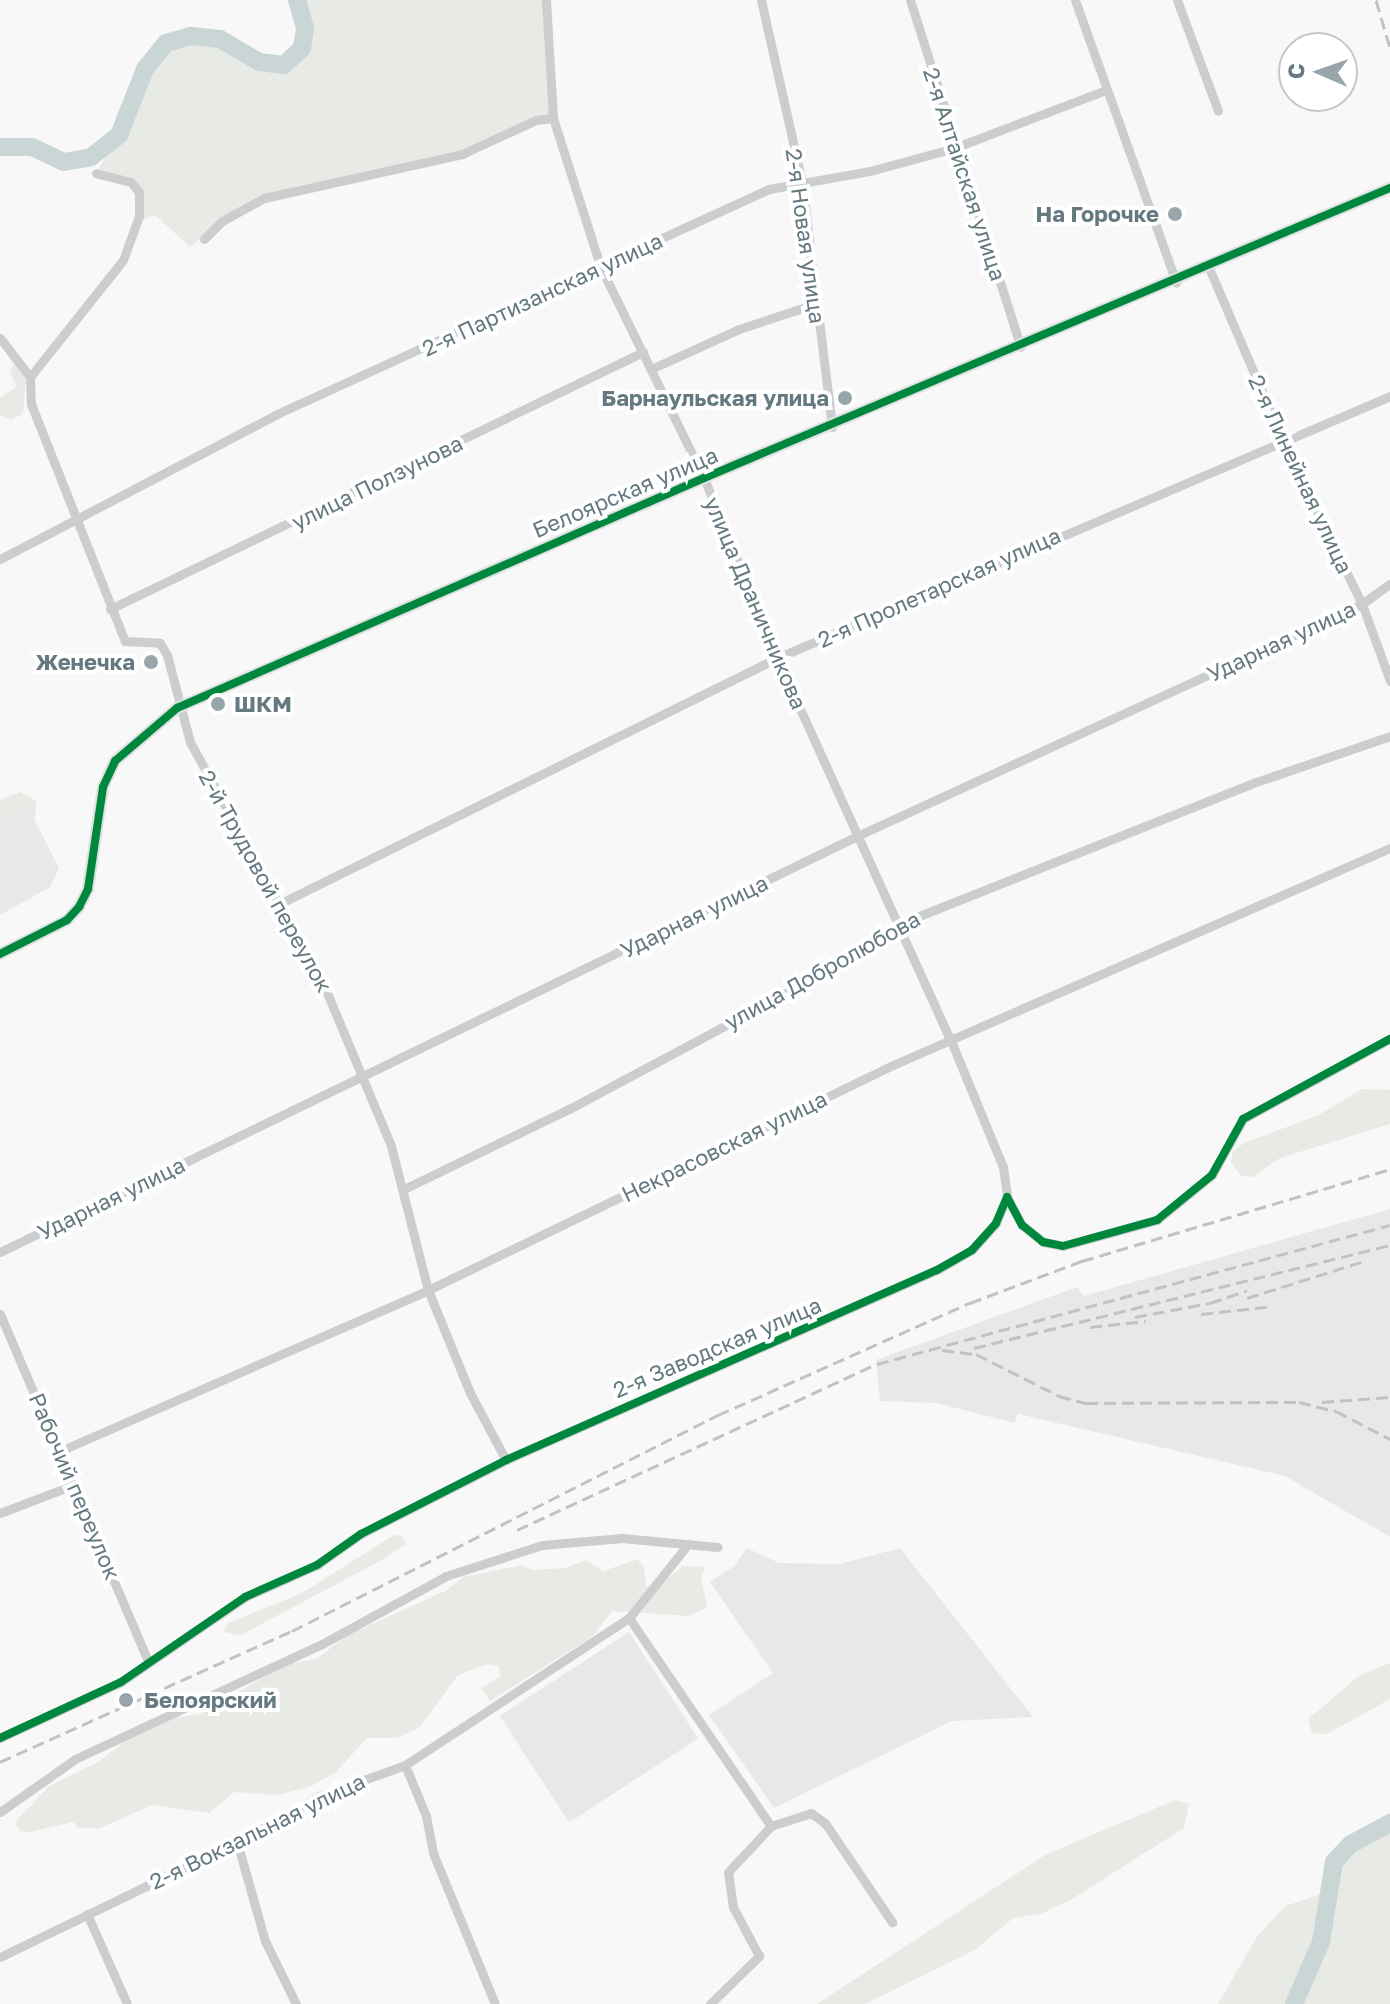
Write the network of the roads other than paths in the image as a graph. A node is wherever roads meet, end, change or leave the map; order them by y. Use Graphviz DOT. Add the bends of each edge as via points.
graph roads {
  1 [pos="546,0"];
  2 [pos="761,0"];
  3 [pos="910,0"];
  4 [pos="1075,0"];
  5 [pos="1177,0"];
  6 [pos="1106,90"];
  7 [pos="1218,111"];
  8 [pos="553,118"];
  9 [pos="954,148"];
  10 [pos="96,173"];
  11 [pos="802,182"];
  12 [pos="1390,188"];
  13 [pos="204,239"];
  14 [pos="601,268"];
  15 [pos="1209,268"];
  16 [pos="1176,282"];
  17 [pos="815,304"];
  18 [pos="0,338"];
  19 [pos="1021,347"];
  20 [pos="643,352"];
  21 [pos="651,369"];
  22 [pos="30,377"];
  23 [pos="1390,396"];
  24 [pos="832,427"];
  25 [pos="1284,443"];
  26 [pos="704,478"];
  27 [pos="74,517"];
  28 [pos="0,559"];
  29 [pos="1390,584"];
  30 [pos="1362,604"];
  31 [pos="110,609"];
  32 [pos="777,658"];
  33 [pos="1390,681"];
  34 [pos="177,708"];
  35 [pos="1390,736"];
  36 [pos="857,836"];
  37 [pos="1390,848"];
  38 [pos="281,903"];
  39 [pos="899,924"];
  40 [pos="0,954"];
  41 [pos="1390,1039"];
  42 [pos="951,1041"];
  43 [pos="365,1076"];
  44 [pos="404,1189"];
  45 [pos="1007,1197"];
  46 [pos="0,1252"];
  47 [pos="428,1290"];
  48 [pos="0,1314"];
  49 [pos="60,1451"];
  50 [pos="506,1460"];
  51 [pos="76,1484"];
  52 [pos="0,1513"];
  53 [pos="688,1544"];
  54 [pos="718,1547"];
  55 [pos="629,1618"];
  56 [pos="147,1659"];
  57 [pos="0,1738"];
  58 [pos="405,1765"];
  59 [pos="0,1812"];
  60 [pos="771,1826"];
  61 [pos="237,1842"];
  62 [pos="87,1914"];
  63 [pos="892,1922"];
  64 [pos="0,1957"];
  65 [pos="127,2004"];
  66 [pos="296,2004"];
  67 [pos="495,2004"];
  68 [pos="710,2004"];
  1 -- 8 [label="street, улица Драничникова"];
  2 -- 11 [label="street, 2-я Новая улица"];
  3 -- 9 [label="street, 2-я Алтайская улица"];
  4 -- 6 [label="street"];
  5 -- 7 [label="street"];
  6 -- 9 [label="street, 2-я Партизанская улица"];
  6 -- 16 [label="street"];
  8 -- 13 [label="street" via="536,120 462,154 264,198 222,221"];
  8 -- 14 [label="street, улица Драничникова"];
  9 -- 11 [label="street, 2-я Партизанская улица" via="870,171"];
  9 -- 19 [label="street, 2-я Алтайская улица"];
  10 -- 22 [label="street" via="131,182 139,192 139,216 123,260"];
  11 -- 14 [label="street, 2-я Партизанская улица" via="769,189"];
  11 -- 17 [label="street, 2-я Новая улица"];
  12 -- 15 [label="street, Белоярская улица"];
  14 -- 20 [label="street, улица Драничникова"];
  14 -- 27 [label="street, 2-я Партизанская улица" via="277,414"];
  15 -- 16 [label="street, Белоярская улица"];
  15 -- 25 [label="street, 2-я Линейная улица"];
  16 -- 19 [label="street, Белоярская улица"];
  17 -- 21 [label="street" via="739,329"];
  17 -- 24 [label="street, 2-я Новая улица"];
  18 -- 22 [label="street, 2-й Трудовой переулок"];
  19 -- 24 [label="street, Белоярская улица"];
  20 -- 21 [label="street, улица Драничникова"];
  20 -- 31 [label="street, улица Ползунова"];
  21 -- 26 [label="street, улица Драничникова"];
  22 -- 27 [label="street, 2-й Трудовой переулок" via="31,404"];
  23 -- 25 [label="street, 2-я Пролетарская улица"];
  24 -- 26 [label="street, Белоярская улица"];
  25 -- 30 [label="street, 2-я Линейная улица"];
  25 -- 32 [label="street, 2-я Пролетарская улица"];
  26 -- 32 [label="street, улица Драничникова"];
  26 -- 34 [label="street, Белоярская улица"];
  27 -- 28 [label="street, 2-я Партизанская улица"];
  27 -- 31 [label="street, 2-й Трудовой переулок"];
  29 -- 30 [label="street, Ударная улица"];
  30 -- 33 [label="street, 2-я Линейная улица"];
  30 -- 36 [label="street, Ударная улица"];
  31 -- 34 [label="street, 2-й Трудовой переулок" via="125,641 160,643 173,670"];
  32 -- 36 [label="street, улица Драничникова"];
  32 -- 38 [label="street, 2-я Пролетарская улица"];
  34 -- 38 [label="street, 2-й Трудовой переулок" via="190,742"];
  34 -- 40 [label="street, Белоярская улица" via="115,761 103,787 88,889 79,907 67,920"];
  35 -- 39 [label="street, улица Добролюбова" via="1256,782"];
  36 -- 39 [label="street, улица Драничникова"];
  36 -- 43 [label="street, Ударная улица"];
  37 -- 42 [label="street, Некрасовская улица"];
  38 -- 43 [label="street, 2-й Трудовой переулок"];
  39 -- 42 [label="street, улица Драничникова"];
  39 -- 44 [label="street, улица Добролюбова" via="889,938 822,974 492,1150"];
  41 -- 45 [label="street" via="1243,1119 1212,1175 1157,1220 1063,1246 1043,1242 1022,1225"];
  42 -- 45 [label="street, улица Драничникова" via="1003,1167"];
  42 -- 47 [label="street, Некрасовская улица"];
  43 -- 44 [label="street, 2-й Трудовой переулок"];
  43 -- 46 [label="street, Ударная улица"];
  44 -- 47 [label="street, 2-й Трудовой переулок" via="411,1241"];
  45 -- 50 [label="street, 2-я Заводская улица" via="996,1223 972,1250 909,1285 759,1345"];
  47 -- 49 [label="street, Некрасовская улица"];
  47 -- 50 [label="street, 2-й Трудовой переулок" via="470,1393"];
  48 -- 49 [label="street, Рабочий переулок"];
  49 -- 51 [label="street, Рабочий переулок"];
  50 -- 56 [label="street, 2-я Заводская улица" via="361,1534 317,1565 245,1597"];
  51 -- 52 [label="street"];
  51 -- 56 [label="street, Рабочий переулок"];
  53 -- 54 [label="street"];
  53 -- 55 [label="street, 2-я Вокзальная улица"];
  53 -- 59 [label="street" via="622,1538 542,1545 446,1576 322,1644 75,1759"];
  55 -- 58 [label="street, 2-я Вокзальная улица"];
  55 -- 60 [label="street"];
  56 -- 57 [label="street, 2-я Заводская улица" via="121,1682"];
  58 -- 61 [label="street, 2-я Вокзальная улица" via="319,1796"];
  58 -- 67 [label="street" via="426,1816 438,1866"];
  60 -- 63 [label="street" via="811,1813 825,1823"];
  60 -- 68 [label="street" via="728,1872 733,1907 759,1956"];
  61 -- 62 [label="street, 2-я Вокзальная улица"];
  61 -- 66 [label="street" via="265,1941"];
  62 -- 64 [label="street, 2-я Вокзальная улица"];
  62 -- 65 [label="street"];
}
